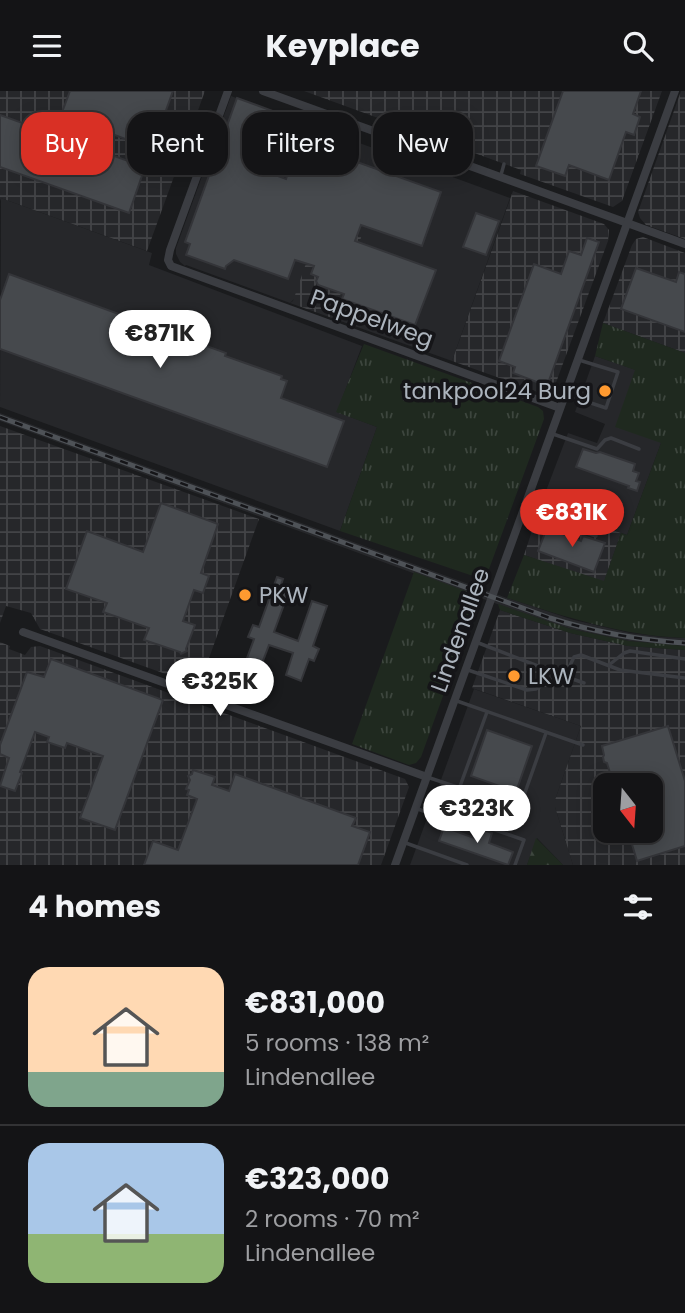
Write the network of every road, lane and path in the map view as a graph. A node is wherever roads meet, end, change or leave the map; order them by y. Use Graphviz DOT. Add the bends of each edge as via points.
graph roads {
  1 [pos="228,91"];
  2 [pos="263,91"];
  3 [pos="675,91"];
  4 [pos="373,130"];
  5 [pos="504,164"];
  6 [pos="473,167"];
  7 [pos="500,177"];
  8 [pos="627,222"];
  9 [pos="685,244"];
  10 [pos="577,360"];
  11 [pos="565,394"];
  12 [pos="560,408"];
  13 [pos="551,433"];
  14 [pos="639,449"];
  15 [pos="524,511"];
  16 [pos="596,535"];
  17 [pos="23,632"];
  18 [pos="476,642"];
  19 [pos="685,659"];
  20 [pos="609,665"];
  21 [pos="466,669"];
  22 [pos="563,675"];
  23 [pos="685,678"];
  24 [pos="584,683"];
  25 [pos="455,700"];
  26 [pos="487,712"];
  27 [pos="546,733"];
  28 [pos="583,745"];
  29 [pos="427,778"];
  30 [pos="459,789"];
  31 [pos="416,808"];
  32 [pos="403,842"];
  33 [pos="395,865"];
  34 [pos="467,865"];
  35 [pos="515,865"];
  1 -- 12 [label="street, Pappelweg" via="170,250 171,266"];
  2 -- 4 [label="street"];
  3 -- 8 [label="street, Lindenallee"];
  5 -- 7 [label="lane"];
  6 -- 7 [label="street"];
  7 -- 8 [label="street"];
  8 -- 9 [label="street"];
  8 -- 10 [label="street, Lindenallee"];
  10 -- 11 [label="street, Lindenallee"];
  10 -- 11 [label="lane" via="618,372 606,408"];
  11 -- 12 [label="street, Lindenallee"];
  12 -- 13 [label="street, Lindenallee"];
  13 -- 14 [label="lane" via="597,449 611,438"];
  13 -- 15 [label="street, Lindenallee"];
  15 -- 16 [label="lane"];
  15 -- 18 [label="street, Lindenallee"];
  17 -- 29 [label="street"];
  18 -- 21 [label="street, Lindenallee"];
  18 -- 22 [label="lane"];
  19 -- 20 [label="lane" via="629,651"];
  20 -- 22 [label="lane" via="578,655"];
  20 -- 23 [label="lane"];
  21 -- 22 [label="lane" via="527,690"];
  21 -- 25 [label="street, Lindenallee"];
  22 -- 24 [label="lane"];
  25 -- 26 [label="lane"];
  25 -- 29 [label="street, Lindenallee"];
  26 -- 27 [label="lane"];
  26 -- 30 [label="lane"];
  27 -- 28 [label="lane"];
  27 -- 30 [label="lane" via="517,807"];
  29 -- 30 [label="lane"];
  29 -- 31 [label="street, Lindenallee"];
  31 -- 32 [label="street, Lindenallee"];
  31 -- 35 [label="lane" via="524,840"];
  32 -- 33 [label="street, Lindenallee"];
  32 -- 34 [label="lane"];
}
